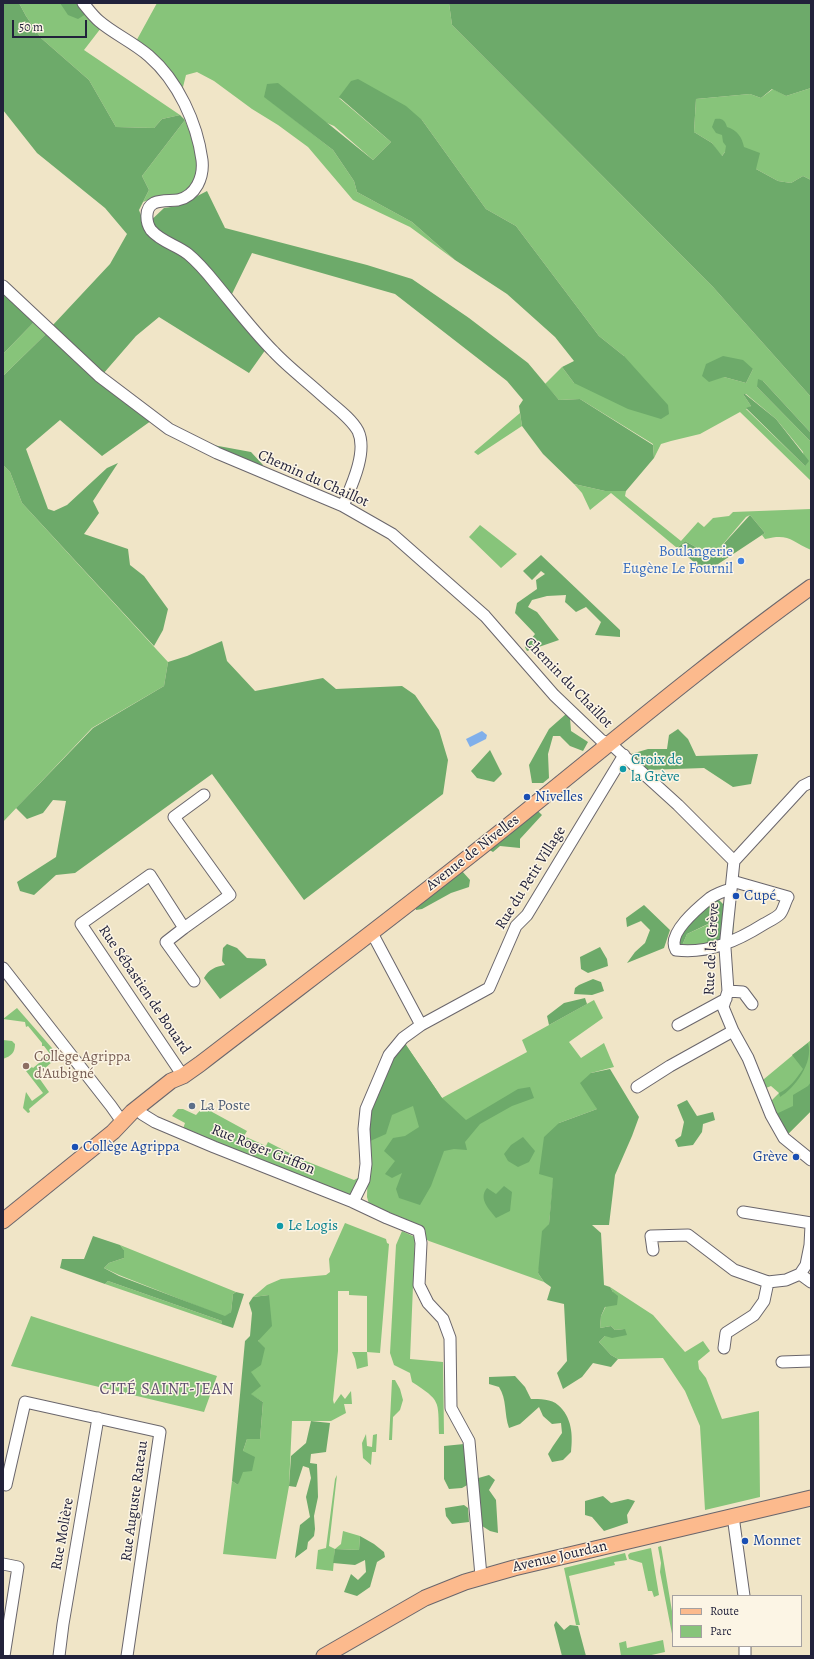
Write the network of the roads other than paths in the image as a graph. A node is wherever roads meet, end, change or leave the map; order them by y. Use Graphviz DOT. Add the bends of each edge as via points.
graph roads {
  1 [pos="83,3"];
  2 [pos="3,286"];
  3 [pos="343,506"];
  4 [pos="811,575"];
  5 [pos="811,587"];
  6 [pos="759,624"];
  7 [pos="608,743"];
  8 [pos="624,755"];
  9 [pos="811,782"];
  10 [pos="204,795"];
  11 [pos="734,861"];
  12 [pos="731,885"];
  13 [pos="184,928"];
  14 [pos="372,932"];
  15 [pos="725,945"];
  16 [pos="3,968"];
  17 [pos="194,981"];
  18 [pos="727,995"];
  19 [pos="752,1004"];
  20 [pos="678,1024"];
  21 [pos="421,1025"];
  22 [pos="733,1031"];
  23 [pos="183,1076"];
  24 [pos="637,1087"];
  25 [pos="142,1114"];
  26 [pos="123,1123"];
  27 [pos="811,1160"];
  28 [pos="353,1202"];
  29 [pos="742,1212"];
  30 [pos="3,1222"];
  31 [pos="811,1224"];
  32 [pos="653,1250"];
  33 [pos="800,1274"];
  34 [pos="768,1282"];
  35 [pos="811,1282"];
  36 [pos="724,1348"];
  37 [pos="811,1361"];
  38 [pos="782,1362"];
  39 [pos="98,1418"];
  40 [pos="3,1483"];
  41 [pos="811,1498"];
  42 [pos="733,1516"];
  43 [pos="3,1564"];
  44 [pos="481,1576"];
  45 [pos="744,1595"];
  46 [pos="4,1656"];
  47 [pos="59,1656"];
  48 [pos="127,1656"];
  49 [pos="324,1656"];
  1 -- 3 [label="street" via="98,20 162,68 180,97 199,145 202,161 200,180 194,190 186,196 154,203 147,214 151,229 159,237 188,254 274,352 345,416 358,432 362,447 352,486"];
  2 -- 3 [label="street, Chemin du Chaillot" via="99,376 169,429 217,453"];
  3 -- 7 [label="street, Chemin du Chaillot" via="392,534 479,611 554,695 601,740"];
  4 -- 6 [label="main road, Avenue de Nivelles"];
  5 -- 6 [label="main road, Avenue de Nivelles"];
  6 -- 7 [label="main road, Avenue de Nivelles"];
  7 -- 8 [label="street"];
  7 -- 14 [label="main road, Avenue de Nivelles"];
  8 -- 11 [label="street"];
  8 -- 21 [label="street, Rue du Petit Village" via="527,915 516,926 489,988"];
  9 -- 11 [label="street" via="803,786"];
  10 -- 13 [label="street" via="174,817 230,895"];
  11 -- 12 [label="street, Rue de la Grève"];
  12 -- 15 [label="street, Rue de la Grève"];
  12 -- 15 [label="street" via="788,897 780,914 742,938"];
  12 -- 15 [label="street" via="711,898 687,920 674,938 676,950 683,951"];
  13 -- 17 [label="street" via="166,942"];
  13 -- 23 [label="street, Rue Sébastien de Bouard" via="150,875 81,924"];
  14 -- 21 [label="street"];
  14 -- 23 [label="main road, Avenue de Nivelles"];
  15 -- 18 [label="street, Rue de la Grève"];
  16 -- 26 [label="street"];
  18 -- 19 [label="street" via="743,992"];
  18 -- 20 [label="street"];
  18 -- 22 [label="street, Rue de la Grève" via="723,1007"];
  21 -- 28 [label="street, Rue du Petit Village" via="403,1038 389,1055 366,1109 364,1180"];
  22 -- 24 [label="street"];
  22 -- 27 [label="street, Rue de la Grève" via="784,1138"];
  23 -- 25 [label="main road, Avenue de Nivelles" via="177,1087"];
  23 -- 26 [label="main road, Avenue de Nivelles" via="172,1081 132,1112"];
  25 -- 26 [label="main road, Avenue de Nivelles"];
  25 -- 28 [label="street, Rue Roger Griffon"];
  26 -- 30 [label="main road"];
  28 -- 44 [label="street, Rue Roger Griffon" via="419,1231 419,1285 428,1303 443,1319 450,1338 451,1408 469,1440"];
  29 -- 31 [label="street"];
  31 -- 33 [label="street" via="806,1264"];
  32 -- 34 [label="street" via="651,1236 688,1235 734,1270"];
  33 -- 34 [label="street" via="786,1280"];
  33 -- 35 [label="street"];
  34 -- 36 [label="street" via="764,1301 754,1315 726,1333"];
  37 -- 38 [label="street"];
  39 -- 40 [label="street, Rue Auguste Rateau" via="25,1402 6,1485"];
  39 -- 47 [label="street, Rue Molière"];
  39 -- 48 [label="street, Rue Auguste Rateau" via="160,1432"];
  41 -- 42 [label="main road, Avenue Jourdan"];
  42 -- 44 [label="main road, Avenue Jourdan"];
  42 -- 45 [label="street"];
  43 -- 46 [label="street" via="18,1567"];
  44 -- 49 [label="main road, Avenue Jourdan" via="425,1598"];
}
